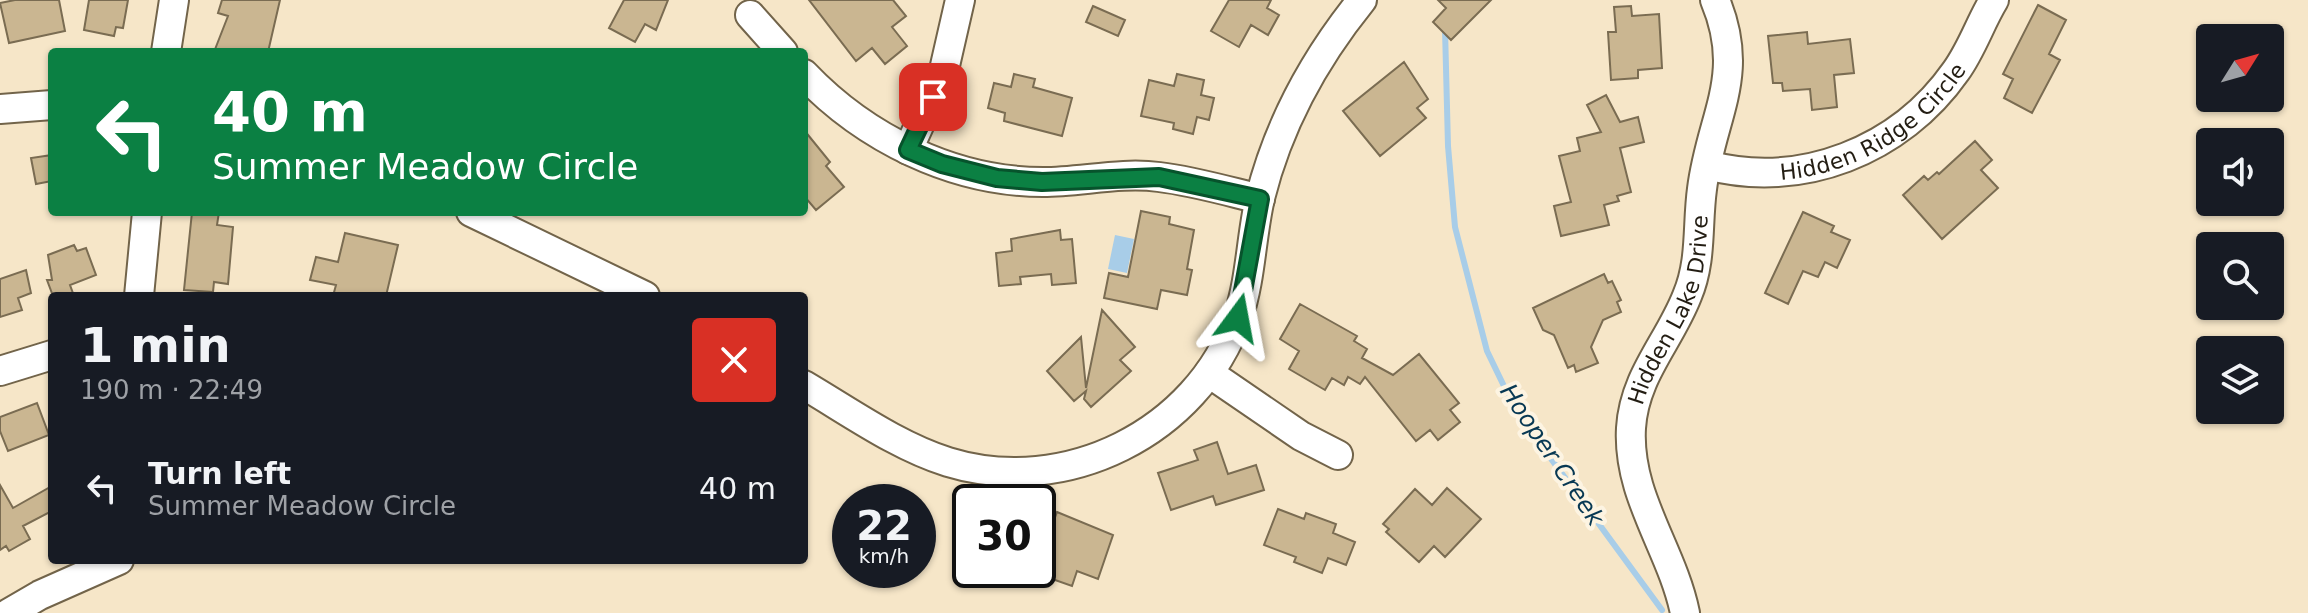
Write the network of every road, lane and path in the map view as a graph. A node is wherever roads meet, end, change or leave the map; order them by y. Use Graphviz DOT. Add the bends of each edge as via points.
graph roads {
  1 [pos="174,0"];
  2 [pos="960,0"];
  3 [pos="1362,0"];
  4 [pos="1715,0"];
  5 [pos="1994,0"];
  6 [pos="750,15"];
  7 [pos="167,48"];
  8 [pos="779,48"];
  9 [pos="808,78"];
  10 [pos="48,105"];
  11 [pos="0,109"];
  12 [pos="908,150"];
  13 [pos="1707,165"];
  14 [pos="1260,199"];
  15 [pos="147,216"];
  16 [pos="479,216"];
  17 [pos="139,292"];
  18 [pos="637,292"];
  19 [pos="48,356"];
  20 [pos="0,371"];
  21 [pos="1209,373"];
  22 [pos="808,387"];
  23 [pos="1338,455"];
  24 [pos="110,564"];
  25 [pos="9,613"];
  26 [pos="1685,613"];
  1 -- 7 [label="street"];
  2 -- 12 [label="street" via="944,70"];
  3 -- 14 [label="street" via="1335,34 1297,101"];
  4 -- 13 [label="street, Hidden Lake Drive" via="1727,40 1729,74"];
  5 -- 13 [label="street, Hidden Ridge Circle" via="1944,87 1915,117 1876,145 1836,162 1788,171 1737,173"];
  6 -- 8 [label="street"];
  9 -- 12 [label="street" via="853,117"];
  10 -- 11 [label="street"];
  12 -- 14 [label="street" via="997,178 1042,182 1159,177"];
  13 -- 26 [label="street, Hidden Lake Drive" via="1691,284 1642,379 1631,428 1636,483"];
  14 -- 21 [label="street" via="1238,318"];
  15 -- 17 [label="street"];
  16 -- 18 [label="street"];
  19 -- 20 [label="street"];
  21 -- 22 [label="street" via="1173,413 1125,446 1072,466 1021,472 971,468 926,455"];
  21 -- 23 [label="street"];
  24 -- 25 [label="street"];
}
